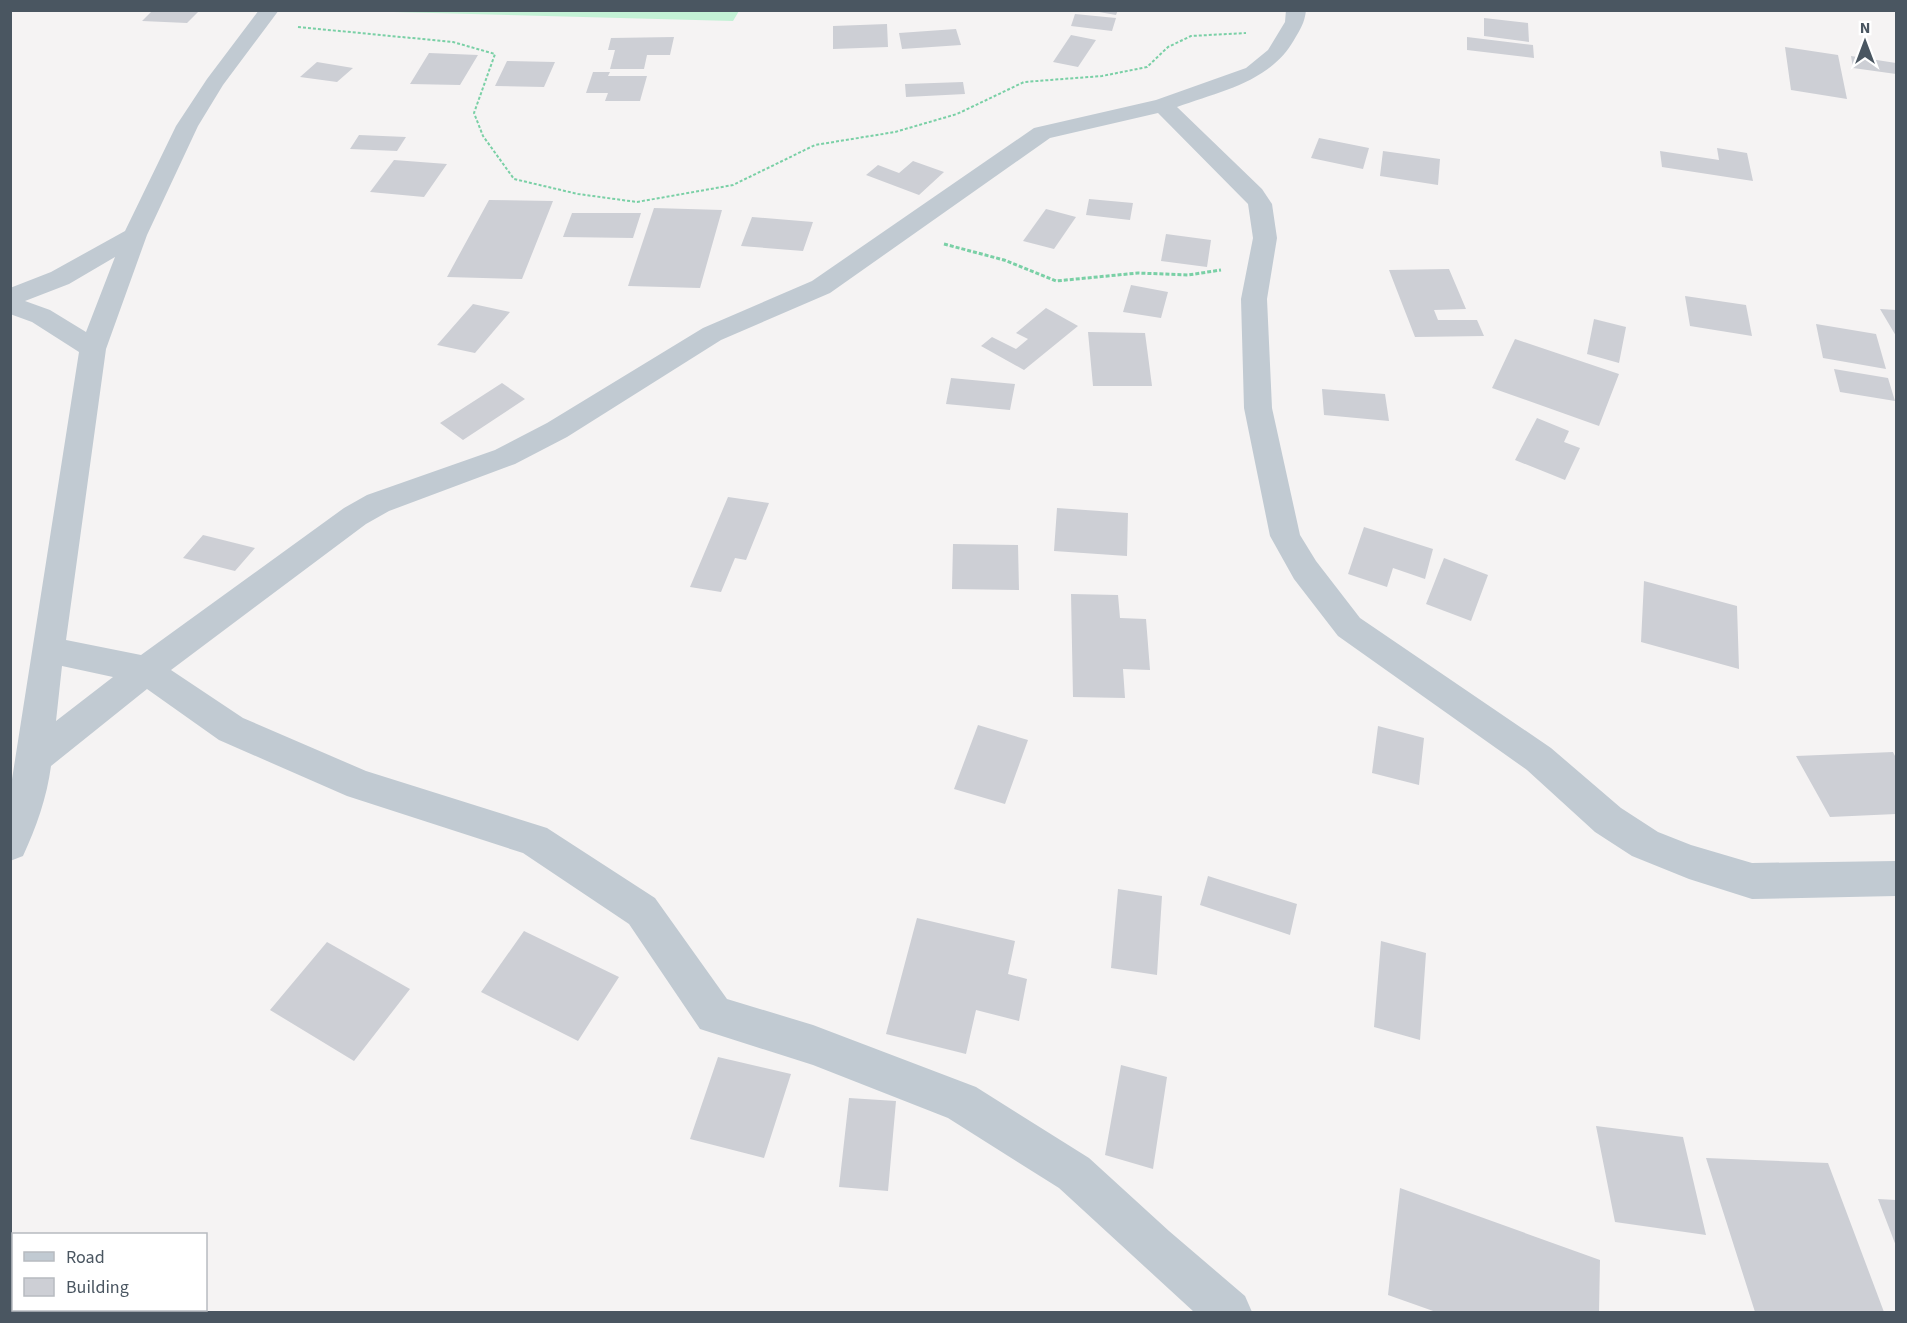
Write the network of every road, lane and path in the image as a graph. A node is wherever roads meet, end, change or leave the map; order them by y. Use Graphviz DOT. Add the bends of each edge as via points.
graph roads {
  1 [pos="270,10"];
  2 [pos="1296,16"];
  3 [pos="296,27"];
  4 [pos="1163,105"];
  5 [pos="900,232"];
  6 [pos="135,235"];
  7 [pos="1266,238"];
  8 [pos="10,298"];
  9 [pos="10,305"];
  10 [pos="93,349"];
  11 [pos="48,650"];
  12 [pos="146,670"];
  13 [pos="25,779"];
  14 [pos="10,843"];
  15 [pos="1896,879"];
  16 [pos="1229,1312"];
  1 -- 6 [label="street" via="214,83 187,126"];
  2 -- 3 [label="path" via="1278,32 1217,31 1183,38 1160,49 1147,67 1102,76 1024,82 957,114 895,132 815,145 733,185 637,202 514,179 483,136 474,113 495,54 453,42"];
  2 -- 4 [label="street" via="1276,54 1253,72"];
  4 -- 5 [label="street" via="1042,134"];
  4 -- 7 [label="street" via="1254,194 1260,204"];
  5 -- 7 [label="path" via="1004,260 1056,281 1138,273 1188,275 1234,268 1246,262"];
  5 -- 12 [label="street" via="821,287 712,334 557,430 505,457 378,503 355,516"];
  6 -- 8 [label="street" via="60,278"];
  6 -- 10 [label="street"];
  7 -- 15 [label="street" via="1254,299 1258,408 1285,536 1305,570 1349,627 1539,759 1608,820 1645,844 1752,881"];
  9 -- 10 [label="street" via="41,316"];
  10 -- 11 [label="street"];
  11 -- 12 [label="street"];
  11 -- 13 [label="street"];
  12 -- 13 [label="street"];
  12 -- 16 [label="street" via="231,729 360,785 534,840 642,911 714,1015 813,1046 961,1102 1074,1173"];
  13 -- 14 [label="street"];
}
